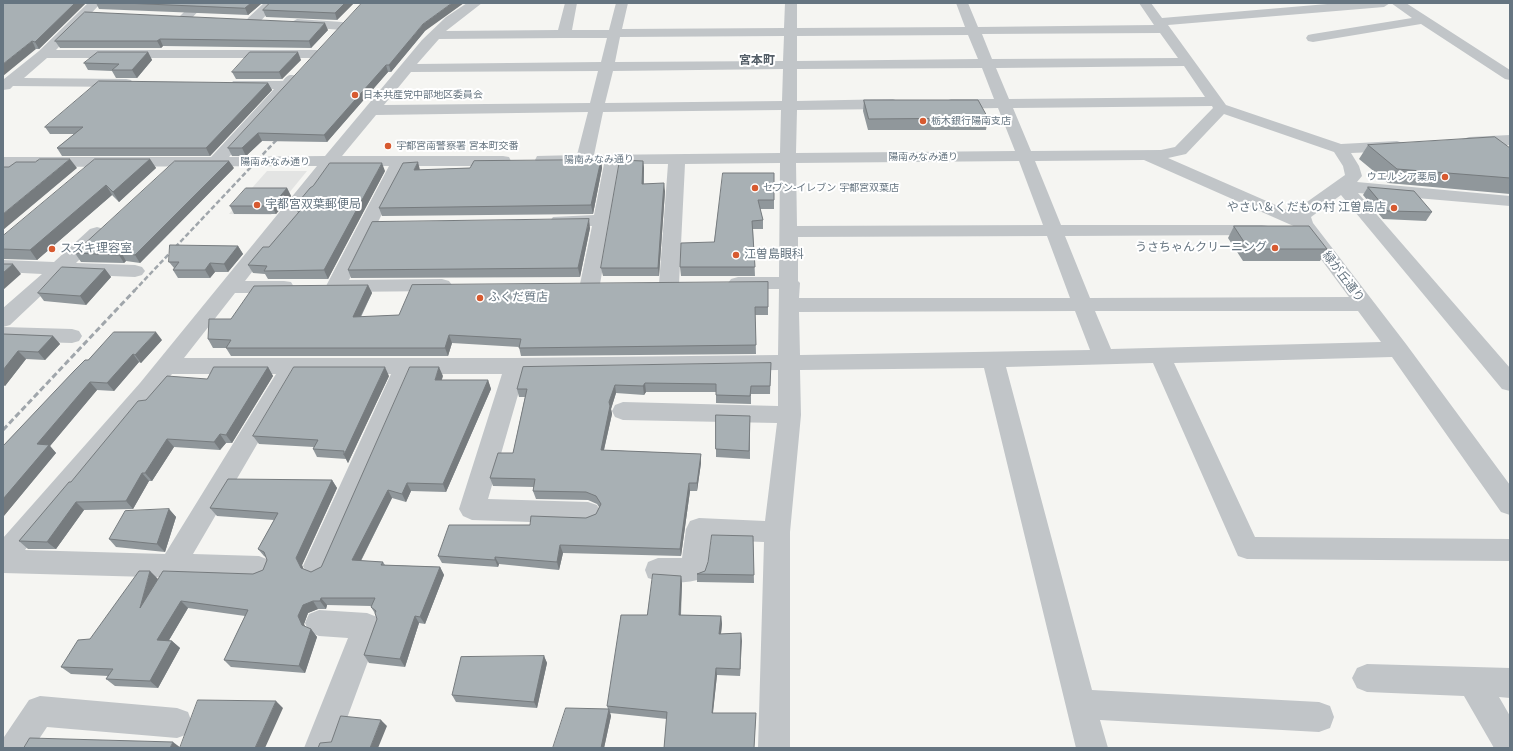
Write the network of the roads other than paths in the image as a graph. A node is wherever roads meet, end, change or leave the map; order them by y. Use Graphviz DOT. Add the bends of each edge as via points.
graph roads {
  1 [pos="200,3"];
  2 [pos="271,3"];
  3 [pos="476,3"];
  4 [pos="571,3"];
  5 [pos="622,3"];
  6 [pos="791,3"];
  7 [pos="962,3"];
  8 [pos="1145,3"];
  9 [pos="1384,3"];
  10 [pos="1397,3"];
  11 [pos="94,10"];
  12 [pos="352,14"];
  13 [pos="169,17"];
  14 [pos="184,18"];
  15 [pos="199,18"];
  16 [pos="568,18"];
  17 [pos="553,19"];
  18 [pos="238,20"];
  19 [pos="1424,20"];
  20 [pos="253,21"];
  21 [pos="268,22"];
  22 [pos="283,23"];
  23 [pos="342,26"];
  24 [pos="1162,26"];
  25 [pos="973,30"];
  26 [pos="791,31"];
  27 [pos="614,33"];
  28 [pos="564,34"];
  29 [pos="436,35"];
  30 [pos="1314,38"];
  31 [pos="44,54"];
  32 [pos="316,54"];
  33 [pos="1188,62"];
  34 [pos="987,63"];
  35 [pos="790,65"];
  36 [pos="606,67"];
  37 [pos="408,68"];
  38 [pos="1510,76"];
  39 [pos="144,83"];
  40 [pos="6,84"];
  41 [pos="223,84"];
  42 [pos="286,85"];
  43 [pos="789,104"];
  44 [pos="908,104"];
  45 [pos="940,104"];
  46 [pos="1004,104"];
  47 [pos="1218,104"];
  48 [pos="596,109"];
  49 [pos="372,110"];
  50 [pos="1510,140"];
  51 [pos="1456,143"];
  52 [pos="1410,145"];
  53 [pos="1340,149"];
  54 [pos="1147,155"];
  55 [pos="1025,156"];
  56 [pos="788,158"];
  57 [pos="678,159"];
  58 [pos="584,160"];
  59 [pos="613,160"];
  60 [pos="3,162"];
  61 [pos="97,162"];
  62 [pos="175,162"];
  63 [pos="215,162"];
  64 [pos="328,162"];
  65 [pos="400,162"];
  66 [pos="80,177"];
  67 [pos="158,178"];
  68 [pos="1343,186"];
  69 [pos="1510,201"];
  70 [pos="112,220"];
  71 [pos="602,220"];
  72 [pos="540,221"];
  73 [pos="1306,227"];
  74 [pos="1054,230"];
  75 [pos="789,232"];
  76 [pos="3,266"];
  77 [pos="60,267"];
  78 [pos="135,271"];
  79 [pos="790,283"];
  80 [pos="590,284"];
  81 [pos="668,284"];
  82 [pos="722,284"];
  83 [pos="463,285"];
  84 [pos="321,286"];
  85 [pos="229,287"];
  86 [pos="1082,304"];
  87 [pos="1364,304"];
  88 [pos="790,305"];
  89 [pos="3,320"];
  90 [pos="3,334"];
  91 [pos="72,336"];
  92 [pos="1398,349"];
  93 [pos="1160,355"];
  94 [pos="1103,357"];
  95 [pos="993,360"];
  96 [pos="790,362"];
  97 [pos="166,366"];
  98 [pos="292,366"];
  99 [pos="405,366"];
  100 [pos="515,366"];
  101 [pos="1510,383"];
  102 [pos="623,411"];
  103 [pos="790,415"];
  104 [pos="1502,483"];
  105 [pos="1510,505"];
  106 [pos="588,513"];
  107 [pos="777,532"];
  108 [pos="1510,550"];
  109 [pos="3,557"];
  110 [pos="3,561"];
  111 [pos="172,566"];
  112 [pos="316,566"];
  113 [pos="259,568"];
  114 [pos="658,570"];
  115 [pos="319,623"];
  116 [pos="1367,678"];
  117 [pos="1472,681"];
  118 [pos="1510,682"];
  119 [pos="1081,704"];
  120 [pos="1319,717"];
  121 [pos="177,723"];
  122 [pos="1510,745"];
  123 [pos="15,748"];
  124 [pos="320,748"];
  125 [pos="774,748"];
  126 [pos="1092,748"];
  1 -- 14 [label="street"];
  2 -- 20 [label="street"];
  3 -- 29 [label="street"];
  4 -- 16 [label="street"];
  5 -- 27 [label="street"];
  6 -- 26 [label="street"];
  7 -- 25 [label="street"];
  8 -- 24 [label="street"];
  9 -- 24 [label="street"];
  10 -- 19 [label="street"];
  11 -- 31 [label="street"];
  12 -- 23 [label="street"];
  13 -- 14 [label="street"];
  14 -- 15 [label="street"];
  16 -- 17 [label="street"];
  16 -- 28 [label="street"];
  18 -- 20 [label="street"];
  19 -- 30 [label="street"];
  19 -- 38 [label="street"];
  20 -- 21 [label="street"];
  22 -- 23 [label="street"];
  23 -- 32 [label="street"];
  24 -- 25 [label="street"];
  24 -- 33 [label="street"];
  25 -- 26 [label="street"];
  25 -- 34 [label="street"];
  26 -- 27 [label="street"];
  26 -- 35 [label="street"];
  27 -- 28 [label="street"];
  27 -- 36 [label="street"];
  28 -- 29 [label="street"];
  29 -- 37 [label="street"];
  31 -- 32 [label="street"];
  31 -- 40 [label="street"];
  32 -- 42 [label="street"];
  33 -- 34 [label="street"];
  33 -- 47 [label="street"];
  34 -- 35 [label="street"];
  34 -- 46 [label="street"];
  35 -- 36 [label="street"];
  35 -- 43 [label="street"];
  36 -- 37 [label="street"];
  36 -- 48 [label="street"];
  37 -- 49 [label="street"];
  39 -- 40 [label="street"];
  41 -- 42 [label="street"];
  42 -- 63 [label="street"];
  43 -- 44 [label="street"];
  43 -- 48 [label="street"];
  43 -- 56 [label="street"];
  45 -- 46 [label="street"];
  46 -- 47 [label="street"];
  46 -- 55 [label="street"];
  47 -- 53 [label="street"];
  47 -- 54 [label="street, 陽南みなみ通り" via="1180,150 1171,154"];
  48 -- 49 [label="street"];
  48 -- 58 [label="street"];
  49 -- 64 [label="street"];
  50 -- 51 [label="street"];
  52 -- 53 [label="street"];
  53 -- 68 [label="street" via="1354,172 1354,176"];
  54 -- 55 [label="street, 陽南みなみ通り"];
  54 -- 73 [label="street"];
  55 -- 56 [label="street, 陽南みなみ通り"];
  55 -- 74 [label="street"];
  56 -- 57 [label="street, 陽南みなみ通り"];
  56 -- 75 [label="street"];
  57 -- 59 [label="street, 陽南みなみ通り"];
  57 -- 81 [label="street"];
  58 -- 59 [label="street, 陽南みなみ通り"];
  58 -- 65 [label="street, 陽南みなみ通り"];
  59 -- 71 [label="street"];
  60 -- 61 [label="street, 陽南みなみ通り"];
  61 -- 62 [label="street, 陽南みなみ通り"];
  61 -- 66 [label="street"];
  62 -- 63 [label="street, 陽南みなみ通り"];
  62 -- 67 [label="street"];
  63 -- 64 [label="street, 陽南みなみ通り"];
  64 -- 65 [label="street, 陽南みなみ通り"];
  64 -- 85 [label="street"];
  65 -- 84 [label="street" via="376,223"];
  68 -- 69 [label="street"];
  68 -- 73 [label="street" via="1303,213"];
  68 -- 101 [label="street"];
  70 -- 77 [label="street"];
  71 -- 72 [label="street"];
  71 -- 80 [label="street"];
  73 -- 74 [label="street"];
  73 -- 87 [label="street, 緑が丘通り"];
  74 -- 75 [label="street"];
  74 -- 86 [label="street"];
  75 -- 79 [label="street"];
  76 -- 77 [label="street"];
  77 -- 78 [label="street"];
  77 -- 89 [label="street"];
  79 -- 82 [label="street"];
  79 -- 88 [label="street"];
  83 -- 84 [label="street"];
  84 -- 85 [label="street"];
  85 -- 97 [label="street"];
  86 -- 87 [label="street"];
  86 -- 88 [label="street"];
  86 -- 94 [label="street"];
  87 -- 92 [label="street, 緑が丘通り"];
  88 -- 96 [label="street"];
  90 -- 91 [label="street"];
  92 -- 93 [label="street"];
  92 -- 104 [label="street, 緑が丘通り"];
  93 -- 94 [label="street"];
  93 -- 108 [label="street" via="1247,548"];
  94 -- 95 [label="street"];
  95 -- 96 [label="street"];
  95 -- 119 [label="street"];
  96 -- 100 [label="street"];
  96 -- 103 [label="street"];
  97 -- 98 [label="street"];
  97 -- 109 [label="street"];
  98 -- 99 [label="street"];
  98 -- 111 [label="street"];
  99 -- 100 [label="street"];
  99 -- 112 [label="street"];
  100 -- 106 [label="street" via="472,509"];
  102 -- 103 [label="street"];
  103 -- 107 [label="street"];
  104 -- 105 [label="street, 緑が丘通り"];
  107 -- 114 [label="street" via="699,529 694,570"];
  107 -- 125 [label="street"];
  110 -- 111 [label="street"];
  111 -- 113 [label="street"];
  115 -- 124 [label="street" via="367,626"];
  116 -- 117 [label="street"];
  117 -- 118 [label="street"];
  117 -- 122 [label="street"];
  119 -- 120 [label="street"];
  119 -- 126 [label="street"];
  121 -- 123 [label="street" via="40,711"];
}
